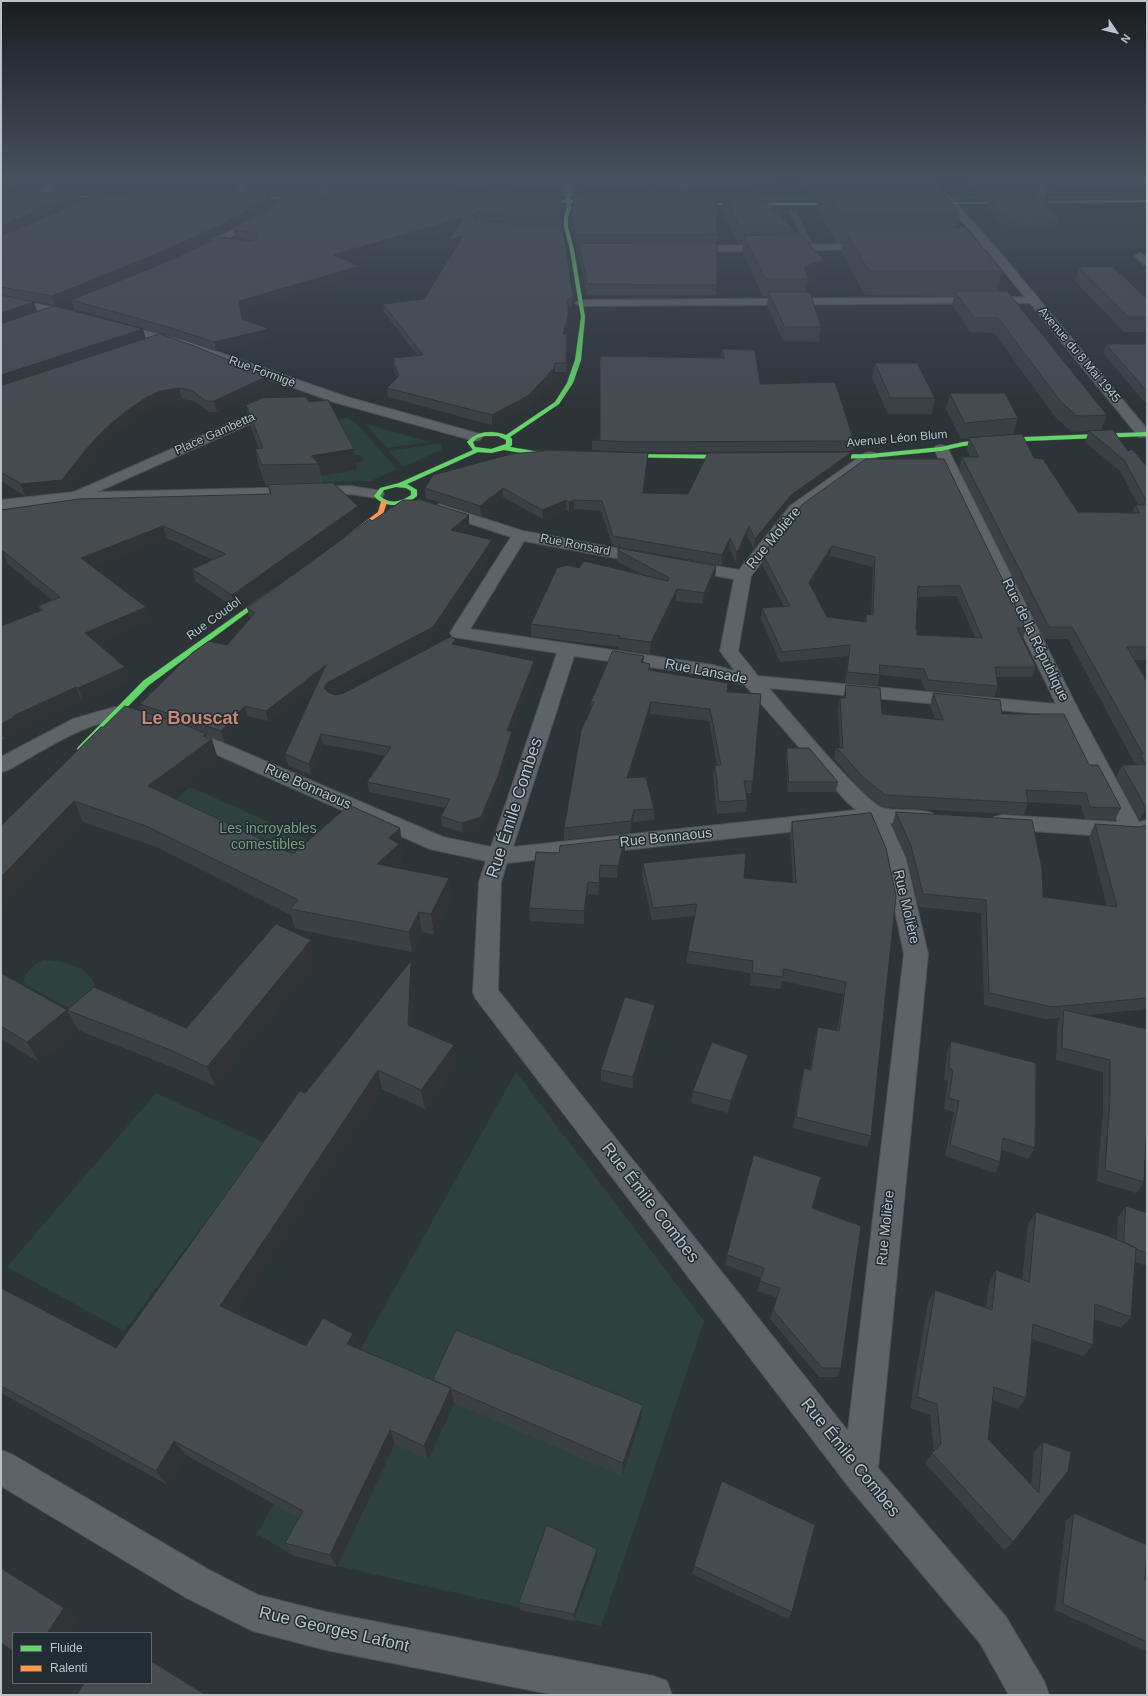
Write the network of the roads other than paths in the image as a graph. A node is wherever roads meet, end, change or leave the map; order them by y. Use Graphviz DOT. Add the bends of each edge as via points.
graph roads {
  1 [pos="577,257"];
  2 [pos="998,257"];
  3 [pos="1,300"];
  4 [pos="1034,300"];
  5 [pos="76,302"];
  6 [pos="582,303"];
  7 [pos="54,311"];
  8 [pos="38,317"];
  9 [pos="82,317"];
  10 [pos="105,323"];
  11 [pos="163,339"];
  12 [pos="146,345"];
  13 [pos="313,391"];
  14 [pos="1146,434"];
  15 [pos="506,436"];
  16 [pos="476,443"];
  17 [pos="505,448"];
  18 [pos="941,449"];
  19 [pos="566,454"];
  20 [pos="606,456"];
  21 [pos="870,456"];
  22 [pos="743,457"];
  23 [pos="814,457"];
  24 [pos="402,485"];
  25 [pos="73,497"];
  26 [pos="381,498"];
  27 [pos="411,499"];
  28 [pos="1,505"];
  29 [pos="520,535"];
  30 [pos="339,544"];
  31 [pos="743,575"];
  32 [pos="281,585"];
  33 [pos="567,650"];
  34 [pos="752,681"];
  35 [pos="1069,711"];
  36 [pos="115,713"];
  37 [pos="146,723"];
  38 [pos="167,730"];
  39 [pos="73,758"];
  40 [pos="1,765"];
  41 [pos="876,815"];
  42 [pos="946,819"];
  43 [pos="985,821"];
  44 [pos="1140,829"];
  45 [pos="499,856"];
  46 [pos="1,1467"];
  47 [pos="860,1474"];
  48 [pos="653,1695"];
  49 [pos="1030,1695"];
  1 -- 6 [label="street"];
  2 -- 4 [label="street, Avenue du 8 Mai 1945"];
  3 -- 7 [label="street"];
  4 -- 6 [label="street"];
  4 -- 14 [label="street, Avenue du 8 Mai 1945"];
  5 -- 7 [label="street"];
  6 -- 15 [label="street" via="581,341 578,360 570,382 556,403"];
  7 -- 8 [label="street"];
  7 -- 9 [label="street"];
  10 -- 11 [label="street, Rue Formigé"];
  11 -- 12 [label="street"];
  11 -- 13 [label="street, Rue Formigé"];
  13 -- 16 [label="street"];
  13 -- 25 [label="street, Place Gambetta"];
  14 -- 18 [label="street, Avenue Léon Blum" via="1002,440"];
  15 -- 16 [label="street" via="490,434"];
  15 -- 17 [label="street" via="510,442"];
  16 -- 17 [label="street" via="488,452"];
  16 -- 24 [label="street"];
  17 -- 19 [label="street" via="534,453"];
  18 -- 21 [label="street, Avenue Léon Blum"];
  18 -- 35 [label="street, Rue de la République"];
  20 -- 22 [label="street"];
  21 -- 23 [label="street, Avenue Léon Blum"];
  21 -- 31 [label="street, Rue Molière" via="795,509"];
  24 -- 26 [label="street" via="386,487"];
  24 -- 27 [label="street" via="414,490"];
  25 -- 26 [label="street, Place Gambetta" via="350,490"];
  25 -- 28 [label="street, Place Gambetta"];
  26 -- 27 [label="street" via="395,503"];
  26 -- 30 [label="street" via="381,513"];
  27 -- 29 [label="street, Rue Ronsard"];
  29 -- 31 [label="street, Rue Ronsard"];
  29 -- 33 [label="street, Rue Lansade" via="452,637"];
  31 -- 34 [label="street, Rue Molière" via="729,651"];
  32 -- 36 [label="street, Rue Coudol" via="146,683"];
  33 -- 34 [label="street, Rue Lansade" via="713,671"];
  33 -- 45 [label="street, Rue Émile Combes"];
  34 -- 35 [label="street, Rue Lansade"];
  34 -- 41 [label="street, Rue Molière" via="854,796"];
  35 -- 44 [label="street, Rue de la République"];
  36 -- 37 [label="street"];
  36 -- 39 [label="street, Rue Coudol"];
  36 -- 40 [label="street" via="80,723"];
  38 -- 45 [label="street, Rue Bonnaous" via="202,741 438,844"];
  41 -- 42 [label="street, Rue Bonnaous"];
  41 -- 45 [label="street, Rue Bonnaous"];
  41 -- 47 [label="street, Rue Molière" via="895,859 916,954"];
  43 -- 44 [label="street"];
  45 -- 47 [label="street, Rue Émile Combes" via="490,882 485,992"];
  46 -- 48 [label="street, Rue Georges Lafont" via="198,1584 253,1612 326,1631"];
  47 -- 49 [label="street, Rue Émile Combes" via="993,1630"];
}
